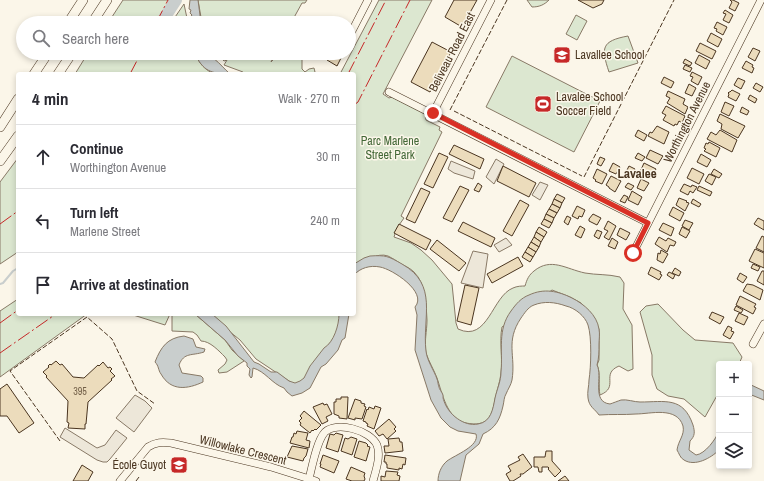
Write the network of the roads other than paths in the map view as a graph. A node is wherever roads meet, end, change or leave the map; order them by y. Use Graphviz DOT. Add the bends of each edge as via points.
graph roads {
  1 [pos="82,0"];
  2 [pos="106,0"];
  3 [pos="368,0"];
  4 [pos="491,0"];
  5 [pos="761,0"];
  6 [pos="72,16"];
  7 [pos="96,16"];
  8 [pos="356,23"];
  9 [pos="43,60"];
  10 [pos="67,60"];
  11 [pos="35,72"];
  12 [pos="59,72"];
  13 [pos="389,92"];
  14 [pos="16,102"];
  15 [pos="433,113"];
  16 [pos="0,127"];
  17 [pos="16,139"];
  18 [pos="0,161"];
  19 [pos="648,223"];
  20 [pos="633,253"];
  21 [pos="764,324"];
  22 [pos="753,344"];
  23 [pos="312,480"];
  24 [pos="120,481"];
  25 [pos="374,481"];
  1 -- 6 [label="main road"];
  2 -- 7 [label="main road"];
  3 -- 8 [label="street"];
  4 -- 15 [label="street, Beliveau Road East"];
  5 -- 19 [label="street, Worthington Avenue"];
  9 -- 11 [label="main road"];
  10 -- 12 [label="main road"];
  13 -- 15 [label="street"];
  14 -- 16 [label="main road"];
  15 -- 19 [label="street"];
  17 -- 18 [label="main road"];
  19 -- 20 [label="street, Worthington Avenue"];
  21 -- 22 [label="street"];
  23 -- 24 [label="street, Willowlake Crescent" via="271,467 160,442 148,447"];
  23 -- 25 [label="street, Willowlake Crescent" via="324,433 331,428 343,426 370,437 376,444 378,453"];
}
